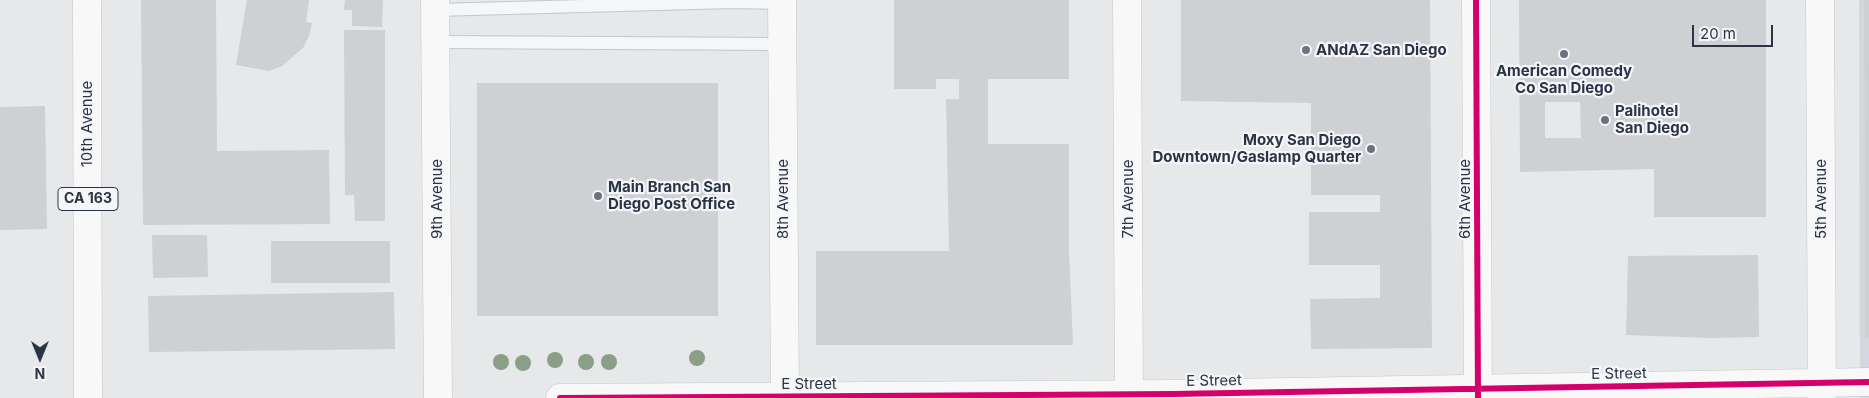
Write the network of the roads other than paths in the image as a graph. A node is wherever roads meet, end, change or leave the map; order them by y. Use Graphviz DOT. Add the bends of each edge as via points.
graph roads {
  1 [pos="87,0"];
  2 [pos="1127,0"];
  3 [pos="1476,0"];
  4 [pos="1820,0"];
  5 [pos="782,2"];
  6 [pos="435,5"];
  7 [pos="436,42"];
  8 [pos="782,44"];
  9 [pos="1869,382"];
  10 [pos="1822,390"];
  11 [pos="1478,393"];
  12 [pos="1129,396"];
  13 [pos="785,397"];
  14 [pos="88,398"];
  15 [pos="438,398"];
  16 [pos="560,398"];
  1 -- 14 [label="street, 10th Avenue / CA 163"];
  2 -- 12 [label="street, 7th Avenue"];
  3 -- 11 [label="street, 6th Avenue"];
  4 -- 10 [label="street, 5th Avenue"];
  5 -- 6 [label="lane"];
  5 -- 8 [label="street, 8th Avenue"];
  6 -- 7 [label="street, 9th Avenue"];
  7 -- 8 [label="lane"];
  7 -- 15 [label="street, 9th Avenue"];
  8 -- 13 [label="street, 8th Avenue"];
  9 -- 10 [label="street, E Street"];
  10 -- 11 [label="street, E Street"];
  11 -- 12 [label="street, E Street"];
  12 -- 13 [label="street, E Street"];
  13 -- 16 [label="street, E Street"];
}
